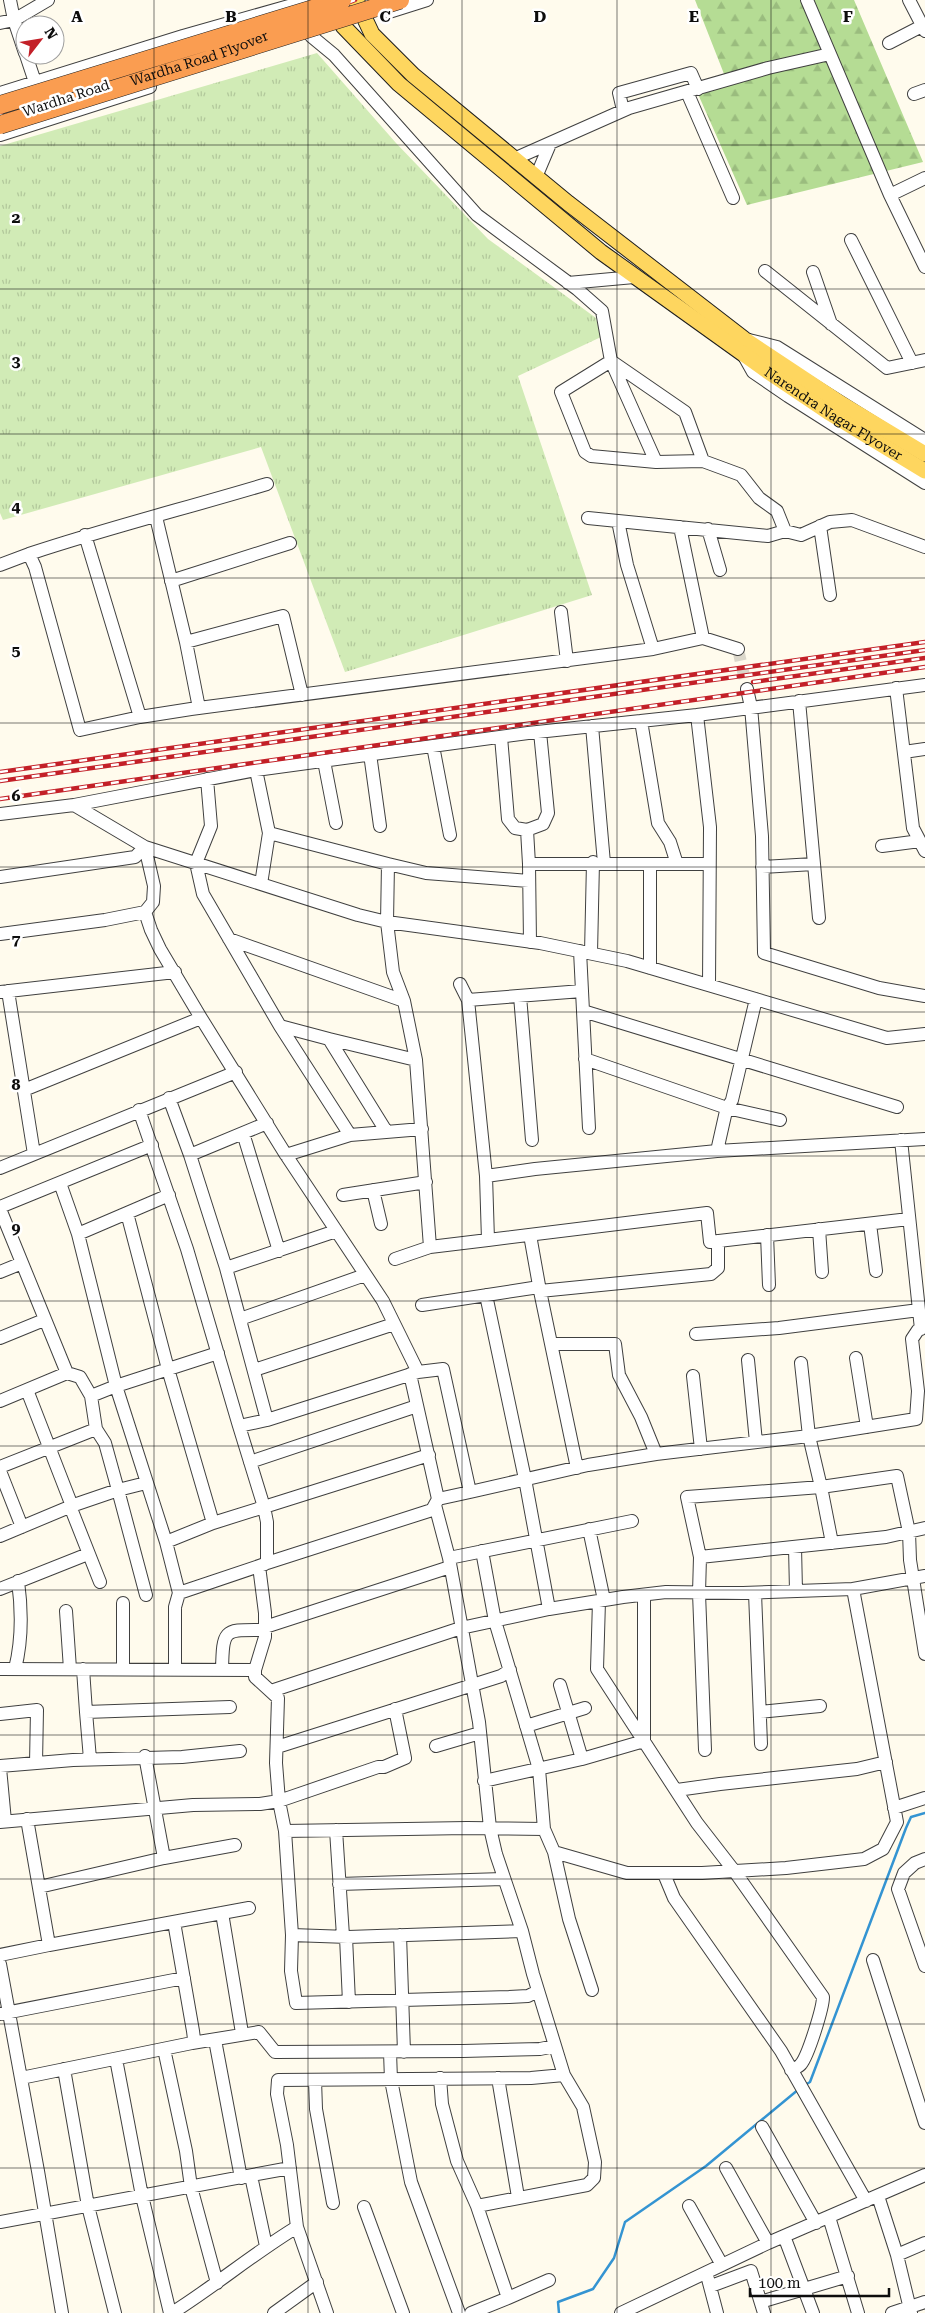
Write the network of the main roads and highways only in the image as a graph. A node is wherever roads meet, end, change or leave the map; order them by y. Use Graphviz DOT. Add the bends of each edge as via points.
graph roads {
  1 [pos="333,0"];
  2 [pos="342,0"];
  3 [pos="356,0"];
  4 [pos="400,0"];
  5 [pos="0,105"];
  6 [pos="0,125"];
  7 [pos="925,454"];
  8 [pos="925,471"];
  1 -- 8 [label="main road, Narendra Nagar Flyover" via="343,26 400,84 534,198 634,276 744,355 828,412"];
  2 -- 5 [label="highway, Wardha Road Flyover, bridge"];
  3 -- 7 [label="main road, Narendra Nagar Flyover" via="372,34 413,75 536,177 744,339"];
  4 -- 6 [label="highway, Wardha Road Flyover, bridge"];
}
